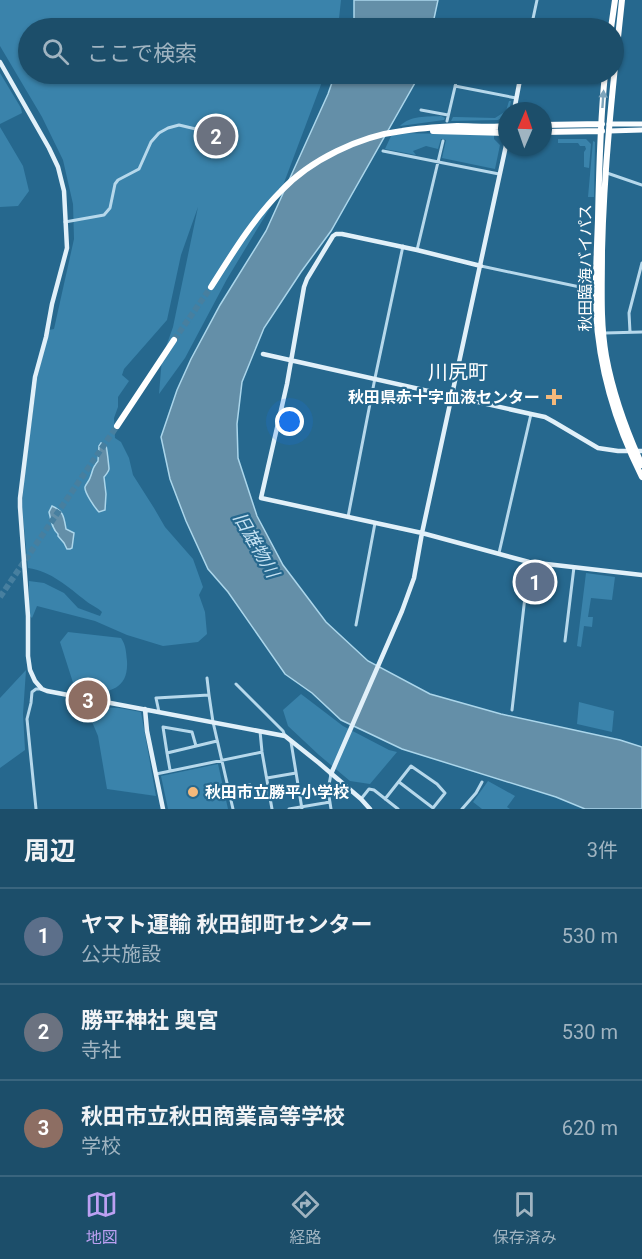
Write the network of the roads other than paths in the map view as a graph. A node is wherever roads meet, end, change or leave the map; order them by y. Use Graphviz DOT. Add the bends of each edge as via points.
graph roads {
  1 [pos="537,0"];
  2 [pos="615,0"];
  3 [pos="622,0"];
  4 [pos="533,18"];
  5 [pos="612,18"];
  6 [pos="620,18"];
  7 [pos="0,62"];
  8 [pos="519,84"];
  9 [pos="604,84"];
  10 [pos="613,84"];
  11 [pos="455,86"];
  12 [pos="516,98"];
  13 [pos="515,102"];
  14 [pos="421,110"];
  15 [pos="448,115"];
  16 [pos="447,121"];
  17 [pos="642,124"];
  18 [pos="552,125"];
  19 [pos="498,126"];
  20 [pos="609,127"];
  21 [pos="601,128"];
  22 [pos="200,130"];
  23 [pos="405,130"];
  24 [pos="642,130"];
  25 [pos="552,131"];
  26 [pos="498,133"];
  27 [pos="443,141"];
  28 [pos="383,151"];
  29 [pos="504,156"];
  30 [pos="438,161"];
  31 [pos="605,172"];
  32 [pos="500,174"];
  33 [pos="642,185"];
  34 [pos="65,222"];
  35 [pos="403,246"];
  36 [pos="417,250"];
  37 [pos="642,263"];
  38 [pos="481,266"];
  39 [pos="211,287"];
  40 [pos="599,291"];
  41 [pos="630,332"];
  42 [pos="642,332"];
  43 [pos="603,333"];
  44 [pos="174,340"];
  45 [pos="263,354"];
  46 [pos="291,361"];
  47 [pos="375,378"];
  48 [pos="453,396"];
  49 [pos="531,414"];
  50 [pos="117,426"];
  51 [pos="636,451"];
  52 [pos="642,465"];
  53 [pos="642,477"];
  54 [pos="348,517"];
  55 [pos="375,523"];
  56 [pos="422,533"];
  57 [pos="499,553"];
  58 [pos="529,562"];
  59 [pos="574,567"];
  60 [pos="642,575"];
  61 [pos="356,625"];
  62 [pos="565,641"];
  63 [pos="207,678"];
  64 [pos="236,684"];
  65 [pos="42,689"];
  66 [pos="209,696"];
  67 [pos="145,709"];
  68 [pos="512,710"];
  69 [pos="159,712"];
  70 [pos="213,722"];
  71 [pos="260,731"];
  72 [pos="285,736"];
  73 [pos="291,740"];
  74 [pos="217,741"];
  75 [pos="196,746"];
  76 [pos="262,752"];
  77 [pos="167,753"];
  78 [pos="221,759"];
  79 [pos="170,770"];
  80 [pos="296,773"];
  81 [pos="156,774"];
  82 [pos="331,774"];
  83 [pos="267,778"];
  84 [pos="399,782"];
  85 [pos="482,782"];
  86 [pos="250,784"];
  87 [pos="228,789"];
  88 [pos="299,792"];
  89 [pos="269,795"];
  90 [pos="361,799"];
  91 [pos="385,799"];
  92 [pos="330,802"];
  93 [pos="302,808"];
  94 [pos="36,809"];
  95 [pos="163,809"];
  96 [pos="233,809"];
  97 [pos="272,809"];
  98 [pos="289,809"];
  99 [pos="331,809"];
  100 [pos="370,809"];
  101 [pos="398,809"];
  102 [pos="434,809"];
  103 [pos="462,809"];
  1 -- 4 [label="street"];
  2 -- 5 [label="highway"];
  3 -- 6 [label="highway, 秋田臨海バイパス"];
  7 -- 34 [label="street" via="57,167 64,191"];
  8 -- 12 [label="street"];
  21 -- 9 [label="highway, 秋田臨海バイパス, one-way"];
  10 -- 20 [label="highway, 秋田臨海バイパス"];
  11 -- 12 [label="street"];
  11 -- 15 [label="street"];
  12 -- 13 [label="street"];
  14 -- 15 [label="street"];
  15 -- 16 [label="street"];
  17 -- 20 [label="main road"];
  18 -- 21 [label="highway"];
  19 -- 23 [label="highway"];
  20 -- 21 [label="highway"];
  20 -- 24 [label="main road"];
  20 -- 31 [label="highway, 秋田臨海バイパス"];
  21 -- 25 [label="highway"];
  21 -- 40 [label="highway, 秋田臨海バイパス"];
  22 -- 34 [label="street" via="179,125 159,134 139,169 115,184 110,208 104,215"];
  23 -- 26 [label="highway"];
  23 -- 39 [label="highway" via="347,146 282,188 243,237"];
  27 -- 30 [label="street"];
  28 -- 30 [label="street"];
  29 -- 32 [label="street"];
  30 -- 32 [label="street"];
  30 -- 36 [label="street"];
  31 -- 33 [label="street"];
  31 -- 40 [label="highway, 秋田臨海バイパス"];
  32 -- 38 [label="street"];
  34 -- 65 [label="street" via="67,248 35,377 20,507 28,656 32,675"];
  35 -- 36 [label="street"];
  35 -- 46 [label="street" via="342,234 333,236 305,283"];
  35 -- 47 [label="street"];
  36 -- 38 [label="street"];
  37 -- 41 [label="street" via="629,313"];
  38 -- 40 [label="street"];
  38 -- 48 [label="street"];
  40 -- 43 [label="highway, 秋田臨海バイパス"];
  40 -- 51 [label="highway, 秋田臨海バイパス" via="598,330 605,379 614,409"];
  41 -- 42 [label="street"];
  41 -- 43 [label="street"];
  43 -- 51 [label="highway, 秋田臨海バイパス" via="614,393"];
  44 -- 50 [label="highway"];
  45 -- 46 [label="street"];
  46 -- 47 [label="street"];
  46 -- 54 [label="street" via="261,498"];
  47 -- 48 [label="street"];
  47 -- 54 [label="street"];
  48 -- 49 [label="street"];
  48 -- 56 [label="street"];
  49 -- 51 [label="street" via="554,422 598,448"];
  49 -- 57 [label="street"];
  51 -- 52 [label="highway, 秋田臨海バイパス"];
  51 -- 53 [label="highway, 秋田臨海バイパス"];
  54 -- 55 [label="street"];
  55 -- 56 [label="street"];
  55 -- 61 [label="street"];
  56 -- 57 [label="street"];
  56 -- 82 [label="street" via="414,578"];
  57 -- 58 [label="street"];
  58 -- 59 [label="street"];
  58 -- 68 [label="street"];
  59 -- 60 [label="street"];
  59 -- 62 [label="street"];
  63 -- 66 [label="street"];
  64 -- 72 [label="street"];
  65 -- 67 [label="street"];
  65 -- 94 [label="street" via="33,690 27,719"];
  66 -- 69 [label="street" via="156,698"];
  66 -- 70 [label="street"];
  67 -- 69 [label="street"];
  67 -- 81 [label="street"];
  69 -- 70 [label="street"];
  70 -- 71 [label="street"];
  70 -- 74 [label="street"];
  71 -- 72 [label="street"];
  71 -- 76 [label="street"];
  72 -- 73 [label="street"];
  73 -- 80 [label="street"];
  73 -- 82 [label="street"];
  74 -- 75 [label="street"];
  74 -- 78 [label="street"];
  75 -- 77 [label="street"];
  75 -- 77 [label="street" via="192,732 163,727"];
  76 -- 78 [label="street"];
  76 -- 83 [label="street"];
  77 -- 79 [label="street"];
  78 -- 79 [label="street"];
  78 -- 87 [label="street"];
  79 -- 81 [label="street"];
  80 -- 83 [label="street"];
  80 -- 88 [label="street"];
  81 -- 95 [label="street"];
  82 -- 90 [label="street"];
  82 -- 92 [label="street"];
  83 -- 89 [label="street"];
  84 -- 91 [label="street"];
  84 -- 102 [label="street"];
  84 -- 102 [label="street" via="411,766 437,784 445,793"];
  85 -- 103 [label="street"];
  86 -- 87 [label="street"];
  87 -- 96 [label="street"];
  88 -- 89 [label="street"];
  88 -- 93 [label="street"];
  89 -- 97 [label="street"];
  90 -- 91 [label="street" via="369,789"];
  90 -- 100 [label="street"];
  91 -- 101 [label="street"];
  92 -- 93 [label="street"];
  92 -- 99 [label="street"];
  93 -- 98 [label="street"];
}
